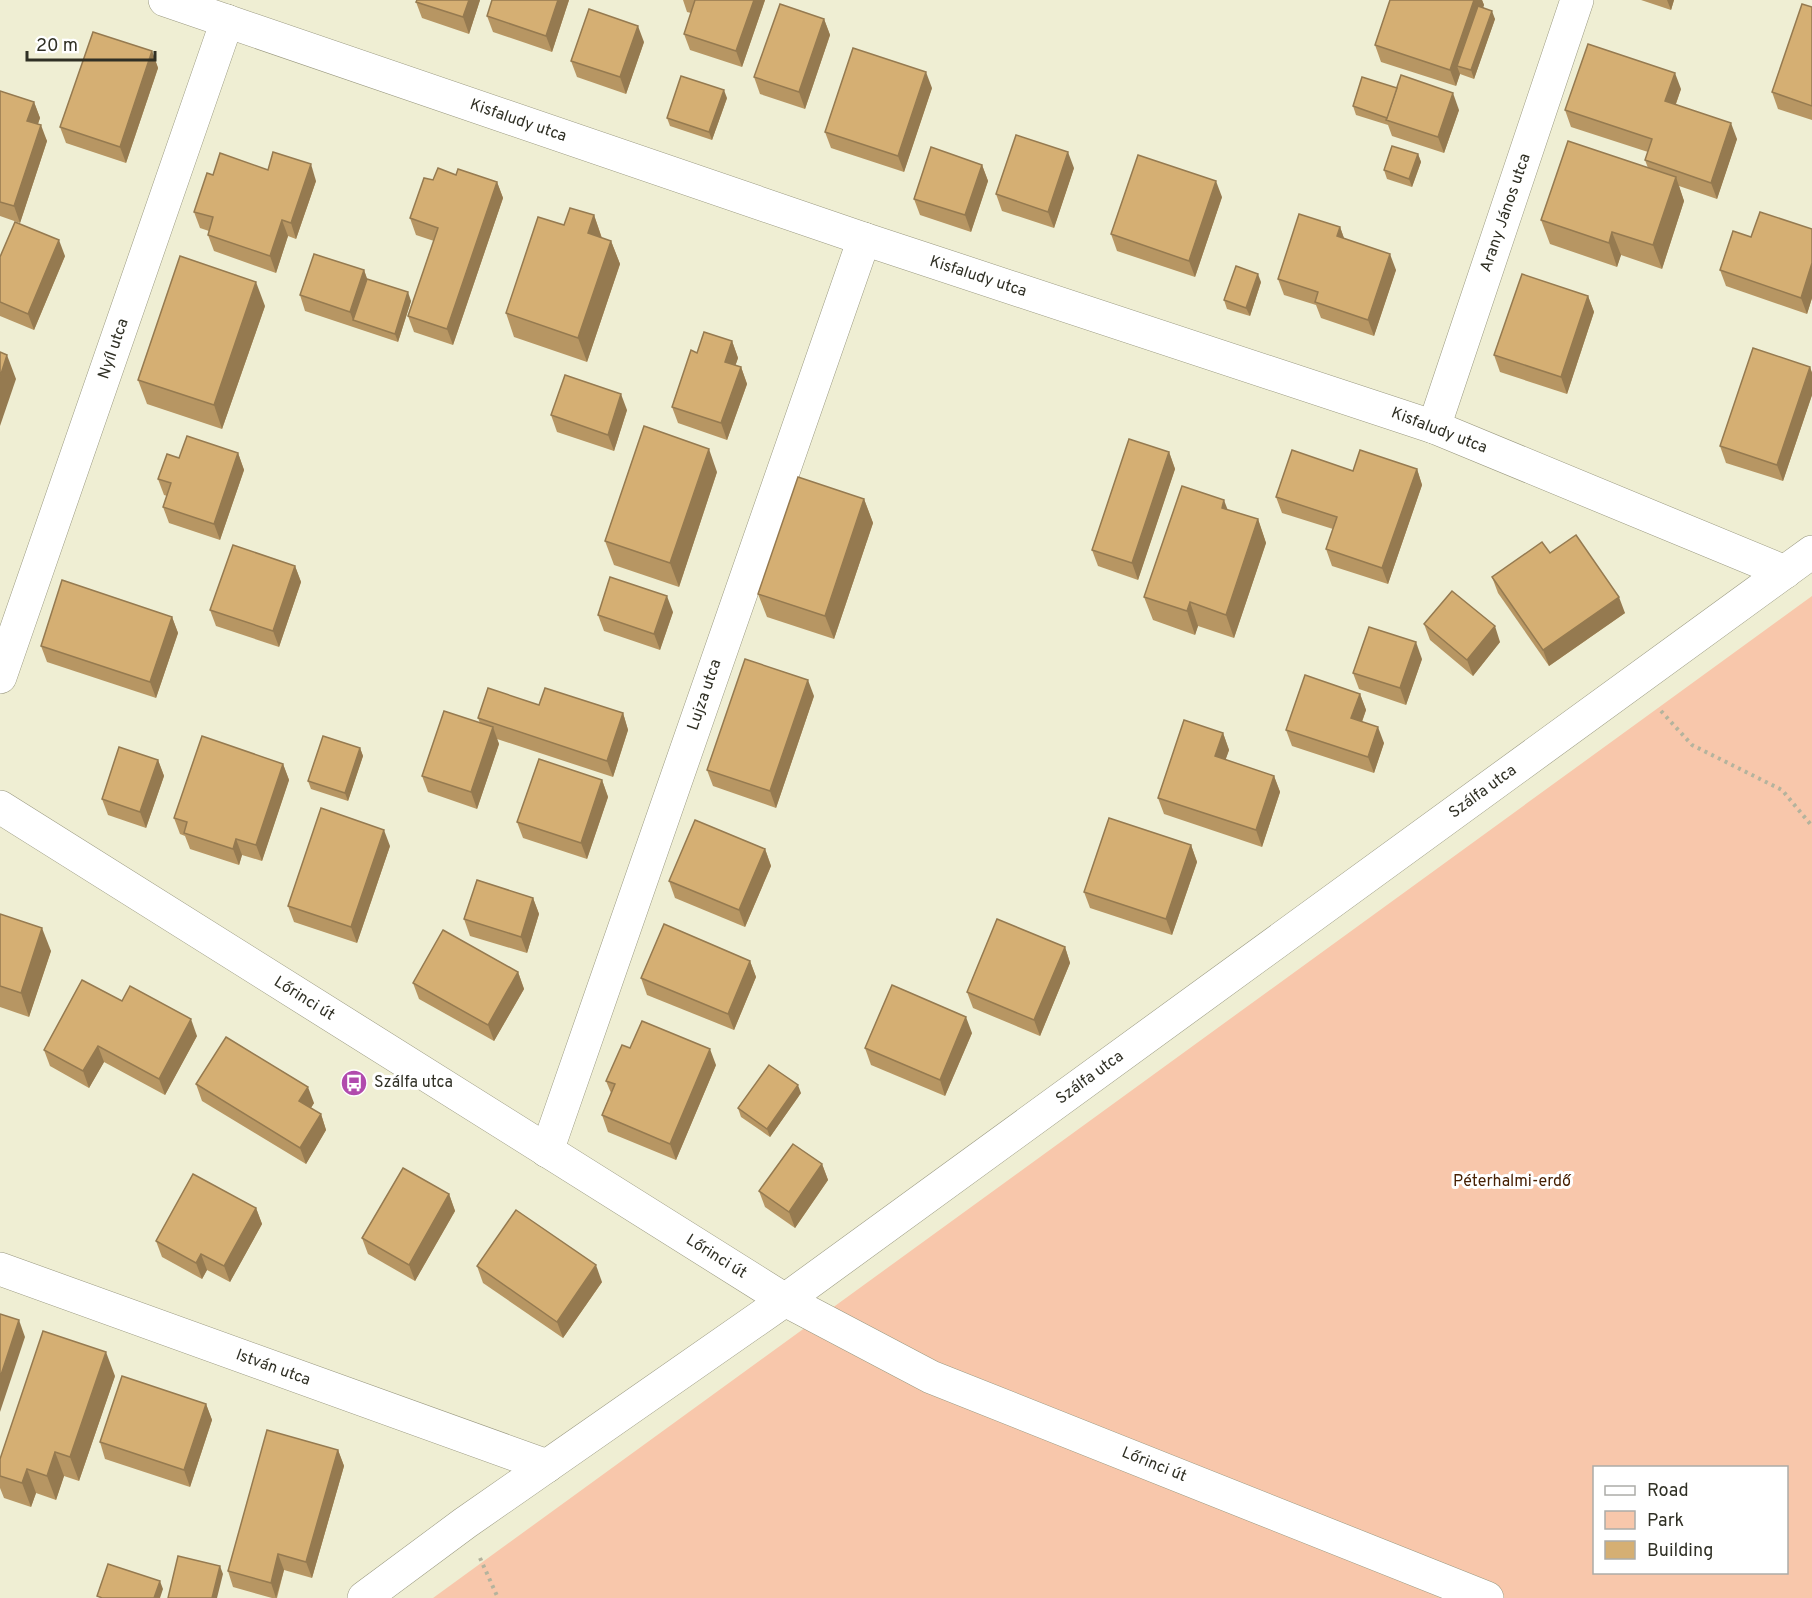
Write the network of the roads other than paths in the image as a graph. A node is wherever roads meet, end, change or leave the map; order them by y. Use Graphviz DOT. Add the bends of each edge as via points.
graph roads {
  1 [pos="165,0"];
  2 [pos="1578,0"];
  3 [pos="227,21"];
  4 [pos="864,239"];
  5 [pos="1434,427"];
  6 [pos="1812,552"];
  7 [pos="1785,572"];
  8 [pos="0,677"];
  9 [pos="0,807"];
  10 [pos="547,1151"];
  11 [pos="0,1269"];
  12 [pos="785,1300"];
  13 [pos="547,1466"];
  14 [pos="364,1598"];
  15 [pos="1487,1598"];
  1 -- 3 [label="street, Kisfaludy utca"];
  2 -- 5 [label="street, Arany János utca"];
  3 -- 4 [label="street, Kisfaludy utca"];
  3 -- 8 [label="street, Nyíl utca"];
  4 -- 5 [label="street, Kisfaludy utca"];
  4 -- 10 [label="street, Lujza utca"];
  5 -- 7 [label="street, Kisfaludy utca"];
  6 -- 7 [label="street, Szálfa utca"];
  7 -- 12 [label="street, Szálfa utca"];
  9 -- 10 [label="street, Lőrinci út"];
  10 -- 12 [label="street, Lőrinci út"];
  11 -- 13 [label="street, István utca"];
  12 -- 13 [label="street, Szálfa utca"];
  12 -- 15 [label="street, Lőrinci út" via="931,1377"];
  13 -- 14 [label="street, Szálfa utca"];
}
